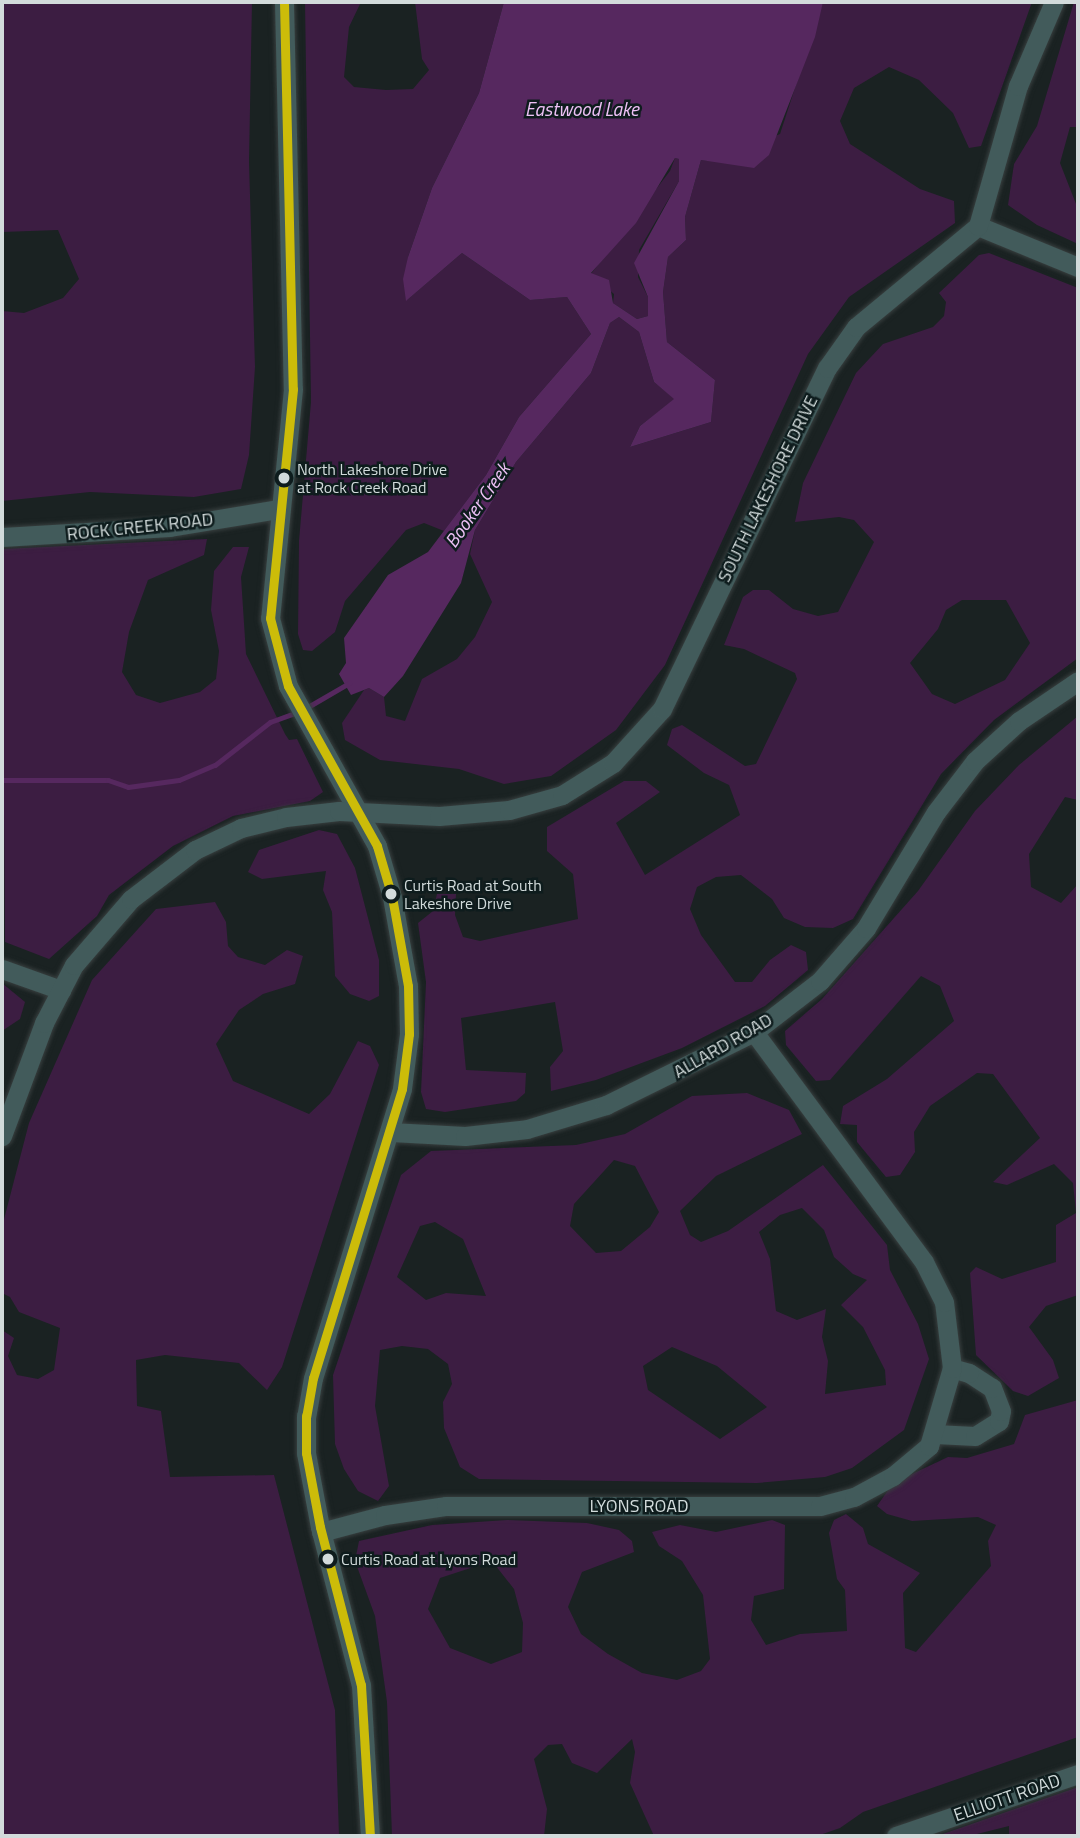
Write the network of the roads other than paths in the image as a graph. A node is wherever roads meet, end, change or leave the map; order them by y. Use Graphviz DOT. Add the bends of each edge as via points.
graph roads {
  1 [pos="284,2"];
  2 [pos="1054,2"];
  3 [pos="978,226"];
  4 [pos="1078,267"];
  5 [pos="278,509"];
  6 [pos="2,537"];
  7 [pos="1078,681"];
  8 [pos="361,812"];
  9 [pos="2,969"];
  10 [pos="61,990"];
  11 [pos="754,1032"];
  12 [pos="391,1132"];
  13 [pos="2,1136"];
  14 [pos="952,1368"];
  15 [pos="935,1434"];
  16 [pos="321,1532"];
  17 [pos="1078,1774"];
  18 [pos="370,1836"];
  19 [pos="896,1836"];
  1 -- 5 [label="street" via="293,389"];
  2 -- 3 [label="street" via="1018,86"];
  3 -- 4 [label="street"];
  3 -- 8 [label="street, SOUTH LAKESHORE DRIVE" via="856,327 827,368 662,709 613,763 562,795 509,810 439,816"];
  5 -- 6 [label="street, ROCK CREEK ROAD" via="170,527"];
  5 -- 8 [label="street" via="270,618 288,686"];
  7 -- 11 [label="street, ALLARD ROAD" via="1019,721 975,761 936,812 866,928 820,981"];
  8 -- 10 [label="street, SOUTH LAKESHORE DRIVE" via="286,817 241,828 195,850 131,899 74,965"];
  8 -- 12 [label="street" via="392,897 408,986 409,1034"];
  9 -- 10 [label="street"];
  10 -- 13 [label="street, SOUTH LAKESHORE DRIVE"];
  11 -- 12 [label="street, ALLARD ROAD" via="606,1105 527,1129 465,1136"];
  11 -- 14 [label="street, LYONS ROAD" via="924,1262 944,1302"];
  12 -- 16 [label="street" via="310,1391 306,1452"];
  14 -- 15 [label="street, LYONS ROAD"];
  14 -- 15 [label="street" via="992,1388 1001,1411 999,1421 975,1436"];
  15 -- 16 [label="street, LYONS ROAD" via="929,1446 893,1476 854,1497 820,1506 446,1506 385,1515"];
  16 -- 18 [label="street" via="360,1685"];
  17 -- 19 [label="street, ELLIOTT ROAD"];
}
